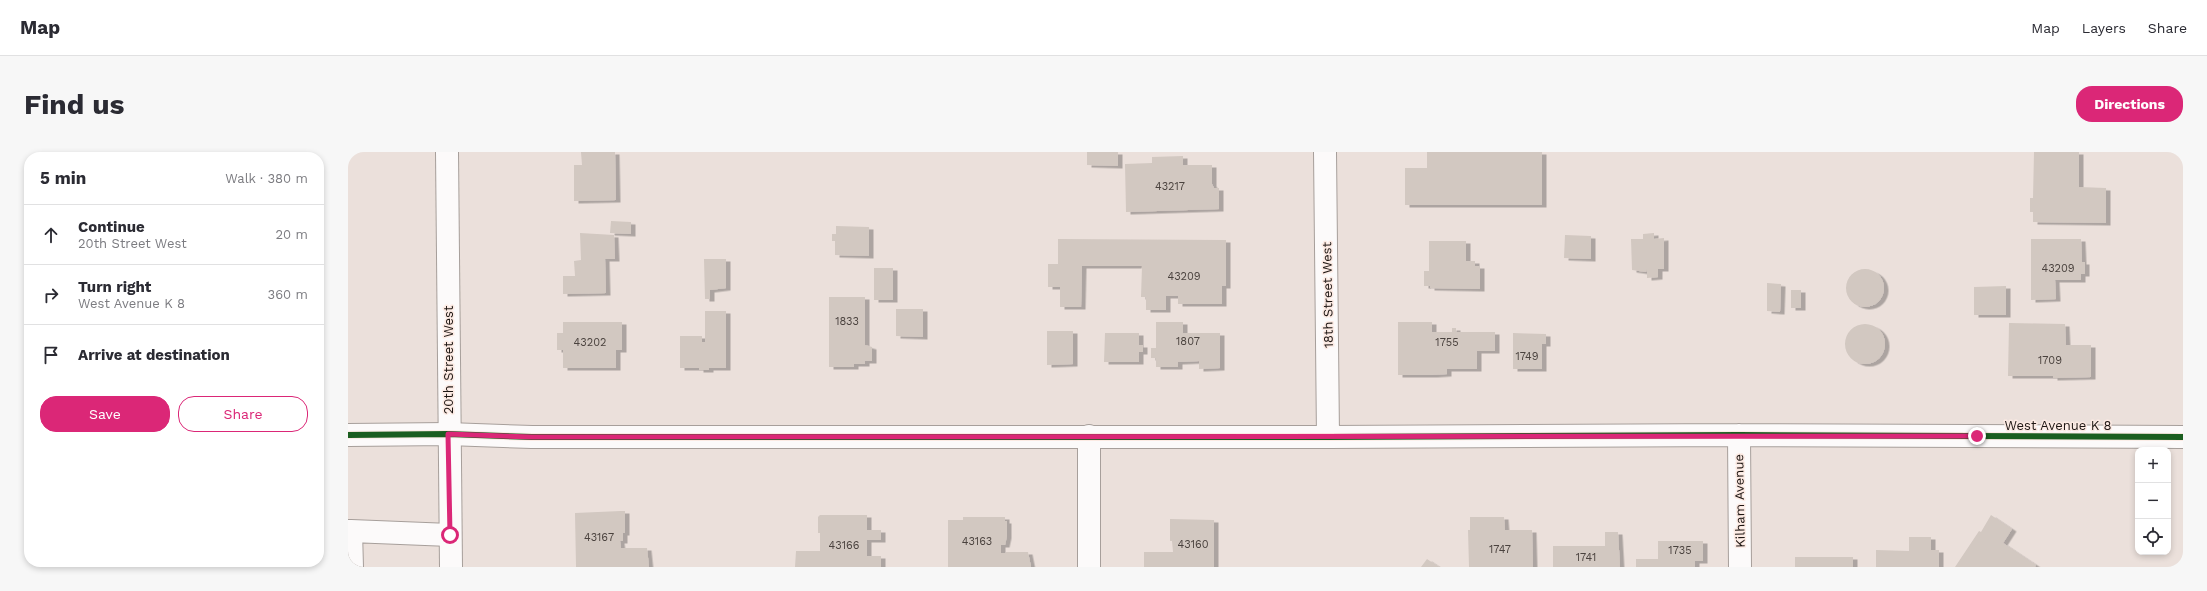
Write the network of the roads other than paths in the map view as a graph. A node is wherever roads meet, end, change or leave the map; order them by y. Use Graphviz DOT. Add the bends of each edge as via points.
graph roads {
  1 [pos="447,152"];
  2 [pos="1325,152"];
  3 [pos="448,434"];
  4 [pos="348,435"];
  5 [pos="1739,435"];
  6 [pos="1089,436"];
  7 [pos="1328,437"];
  8 [pos="2183,437"];
  9 [pos="349,531"];
  10 [pos="450,535"];
  11 [pos="352,567"];
  12 [pos="451,567"];
  13 [pos="1089,567"];
  14 [pos="1740,567"];
  1 -- 3 [label="street, 20th Street West"];
  2 -- 7 [label="street, 18th Street West"];
  3 -- 4 [label="street, West Avenue K 8"];
  3 -- 6 [label="street, West Avenue K 8" via="532,437"];
  3 -- 10 [label="street, 20th Street West"];
  5 -- 7 [label="street, West Avenue K 8"];
  5 -- 8 [label="street, West Avenue K 8"];
  5 -- 14 [label="street, Kilham Avenue"];
  6 -- 7 [label="street, West Avenue K 8"];
  6 -- 13 [label="street"];
  9 -- 10 [label="street"];
  9 -- 11 [label="street"];
  10 -- 12 [label="street, 20th Street West"];
}
